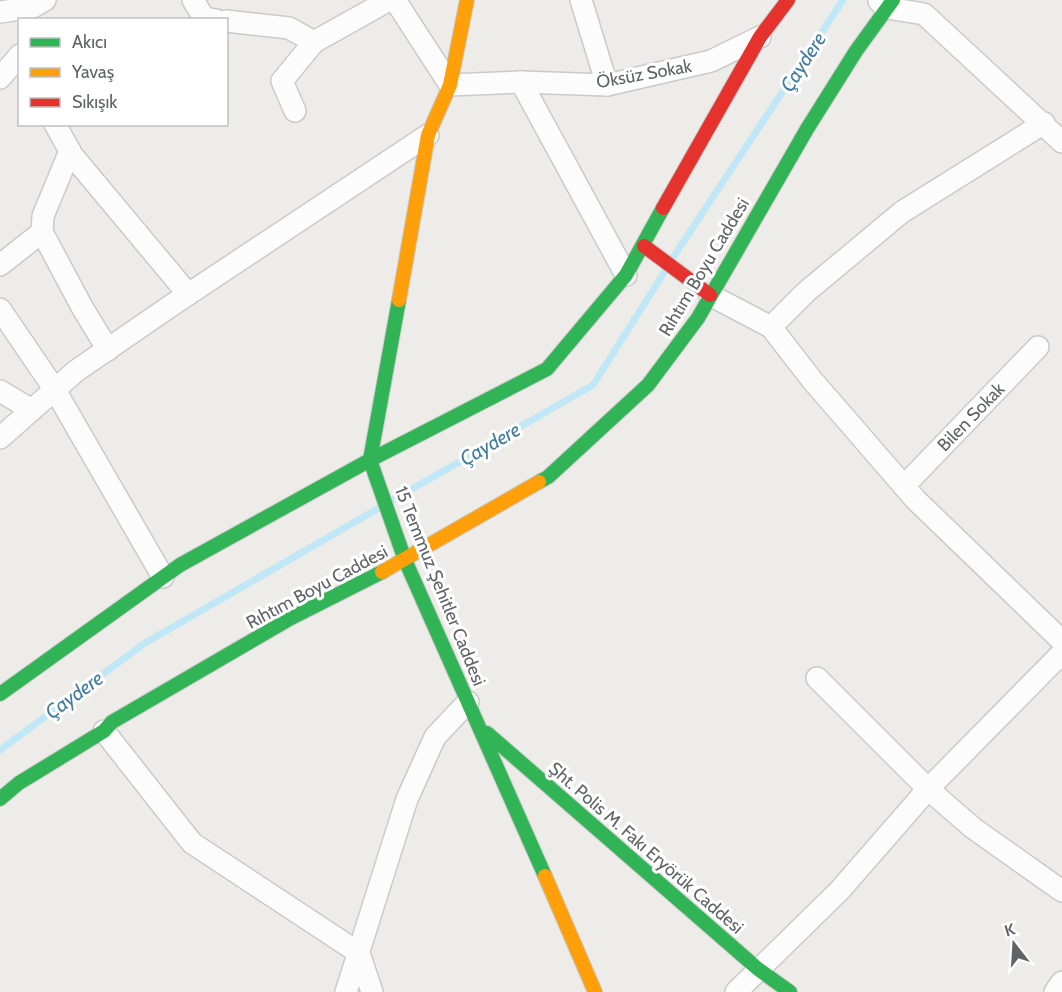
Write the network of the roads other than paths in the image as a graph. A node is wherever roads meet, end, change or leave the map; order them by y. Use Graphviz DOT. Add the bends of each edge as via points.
graph roads {
  1 [pos="194,0"];
  2 [pos="389,0"];
  3 [pos="395,0"];
  4 [pos="467,0"];
  5 [pos="581,0"];
  6 [pos="789,0"];
  7 [pos="886,3"];
  8 [pos="34,7"];
  9 [pos="0,12"];
  10 [pos="204,18"];
  11 [pos="228,21"];
  12 [pos="760,37"];
  13 [pos="314,42"];
  14 [pos="18,59"];
  15 [pos="0,78"];
  16 [pos="520,82"];
  17 [pos="450,85"];
  18 [pos="606,85"];
  19 [pos="295,111"];
  20 [pos="1044,123"];
  21 [pos="56,126"];
  22 [pos="428,135"];
  23 [pos="1062,142"];
  24 [pos="70,151"];
  25 [pos="42,232"];
  26 [pos="644,246"];
  27 [pos="0,265"];
  28 [pos="626,275"];
  29 [pos="188,294"];
  30 [pos="710,295"];
  31 [pos="0,309"];
  32 [pos="771,327"];
  33 [pos="1038,347"];
  34 [pos="108,350"];
  35 [pos="55,390"];
  36 [pos="0,391"];
  37 [pos="32,410"];
  38 [pos="0,438"];
  39 [pos="370,460"];
  40 [pos="904,486"];
  41 [pos="405,560"];
  42 [pos="163,577"];
  43 [pos="1062,640"];
  44 [pos="1062,653"];
  45 [pos="817,678"];
  46 [pos="2,686"];
  47 [pos="468,702"];
  48 [pos="480,727"];
  49 [pos="104,730"];
  50 [pos="928,789"];
  51 [pos="0,799"];
  52 [pos="1062,891"];
  53 [pos="359,953"];
  54 [pos="758,969"];
  55 [pos="1062,982"];
  56 [pos="346,992"];
  57 [pos="372,992"];
  58 [pos="595,992"];
  59 [pos="736,992"];
  60 [pos="790,992"];
  61 [pos="1055,992"];
  1 -- 10 [label="street"];
  2 -- 13 [label="street"];
  3 -- 17 [label="street"];
  4 -- 17 [label="street"];
  5 -- 18 [label="street"];
  6 -- 12 [label="street"];
  7 -- 20 [label="street" via="924,14"];
  7 -- 30 [label="street, Rıhtım Boyu Caddesi"];
  8 -- 9 [label="street"];
  11 -- 13 [label="street" via="289,28"];
  12 -- 18 [label="street, Öksüz Sokak" via="711,62"];
  12 -- 26 [label="street"];
  13 -- 19 [label="street" via="282,81"];
  14 -- 15 [label="street"];
  16 -- 17 [label="street, Öksüz Sokak"];
  16 -- 18 [label="street, Öksüz Sokak"];
  16 -- 28 [label="street"];
  17 -- 22 [label="street"];
  20 -- 23 [label="street"];
  20 -- 32 [label="street" via="902,212 806,292"];
  21 -- 24 [label="street"];
  22 -- 29 [label="street"];
  22 -- 39 [label="street"];
  24 -- 25 [label="street" via="43,216"];
  24 -- 29 [label="street"];
  25 -- 27 [label="street"];
  25 -- 34 [label="street"];
  26 -- 28 [label="street"];
  26 -- 30 [label="street"];
  28 -- 39 [label="street" via="547,369"];
  29 -- 34 [label="street"];
  30 -- 32 [label="street"];
  30 -- 41 [label="street, Rıhtım Boyu Caddesi" via="698,318 648,385 548,477"];
  31 -- 35 [label="street"];
  32 -- 40 [label="street"];
  33 -- 40 [label="street, Bilen Sokak"];
  34 -- 35 [label="street"];
  35 -- 37 [label="street"];
  35 -- 42 [label="street"];
  36 -- 37 [label="street"];
  37 -- 38 [label="street"];
  39 -- 41 [label="street, 15 Temmuz Şehitler Caddesi"];
  39 -- 42 [label="street"];
  40 -- 43 [label="street"];
  41 -- 47 [label="street, 15 Temmuz Şehitler Caddesi"];
  41 -- 49 [label="street, Rıhtım Boyu Caddesi" via="291,618"];
  42 -- 46 [label="street"];
  44 -- 50 [label="street"];
  45 -- 50 [label="street"];
  47 -- 48 [label="street, 15 Temmuz Şehitler Caddesi"];
  47 -- 53 [label="street" via="435,736 407,799"];
  48 -- 54 [label="street, Şht. Polis M. Fakı Eryörük Caddesi"];
  48 -- 58 [label="street, 15 Temmuz Şehitler Caddesi"];
  49 -- 51 [label="street, Rıhtım Boyu Caddesi"];
  49 -- 53 [label="street" via="192,843"];
  50 -- 52 [label="street" via="973,828"];
  50 -- 54 [label="street" via="840,890"];
  53 -- 56 [label="street"];
  53 -- 57 [label="street"];
  54 -- 59 [label="street"];
  54 -- 60 [label="street, Şht. Polis M. Fakı Eryörük Caddesi"];
  55 -- 61 [label="street"];
}
